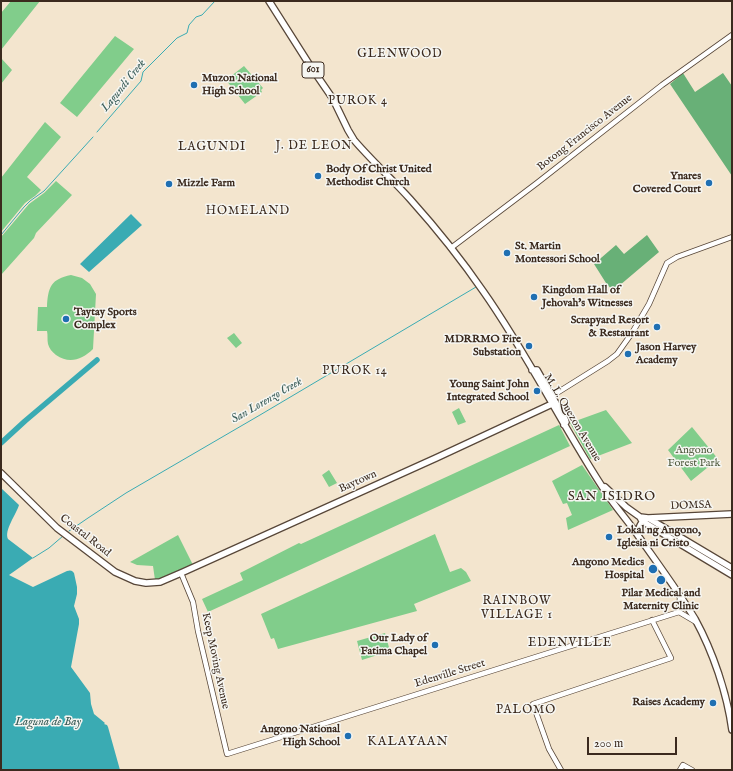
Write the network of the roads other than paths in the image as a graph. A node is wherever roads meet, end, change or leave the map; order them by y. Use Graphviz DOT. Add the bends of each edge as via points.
graph roads {
  1 [pos="269,1"];
  2 [pos="732,35"];
  3 [pos="732,237"];
  4 [pos="451,248"];
  5 [pos="532,370"];
  6 [pos="552,396"];
  7 [pos="552,404"];
  8 [pos="564,425"];
  9 [pos="1,473"];
  10 [pos="598,480"];
  11 [pos="732,514"];
  12 [pos="648,518"];
  13 [pos="641,519"];
  14 [pos="638,535"];
  15 [pos="677,539"];
  16 [pos="732,568"];
  17 [pos="181,573"];
  18 [pos="732,575"];
  19 [pos="172,577"];
  20 [pos="680,596"];
  21 [pos="679,612"];
  22 [pos="652,620"];
  23 [pos="696,622"];
  24 [pos="732,730"];
  25 [pos="227,754"];
  26 [pos="561,770"];
  27 [pos="680,770"];
  28 [pos="692,770"];
  1 -- 4 [label="main road, M. L. Quezon Avenue / 601" via="333,98 354,140 410,199"];
  2 -- 4 [label="street, Botong Francisco Avenue" via="657,88"];
  3 -- 6 [label="street" via="672,260 664,269 653,297 617,354"];
  4 -- 5 [label="main road, M. L. Quezon Avenue / 601" via="489,299"];
  5 -- 6 [label="main road" via="537,370"];
  5 -- 7 [label="main road, M. L. Quezon Avenue / 601"];
  6 -- 8 [label="main road" via="565,419"];
  7 -- 8 [label="main road, M. L. Quezon Avenue / 601"];
  7 -- 17 [label="main road, Baytown"];
  8 -- 10 [label="main road, M. L. Quezon Avenue / 601"];
  9 -- 19 [label="main road, Coastal Road" via="57,528 115,572 135,581 146,582 160,582"];
  10 -- 13 [label="main road"];
  10 -- 14 [label="main road, M. L. Quezon Avenue / 601"];
  11 -- 12 [label="main road, DOMSA"];
  12 -- 13 [label="main road, DOMSA"];
  12 -- 15 [label="main road"];
  13 -- 14 [label="main road"];
  13 -- 15 [label="main road"];
  14 -- 20 [label="main road, M. L. Quezon Avenue / 601"];
  15 -- 16 [label="main road"];
  15 -- 18 [label="main road"];
  17 -- 19 [label="main road, Baytown"];
  17 -- 25 [label="street, Keep Moving Avenue" via="193,602"];
  20 -- 21 [label="street"];
  20 -- 23 [label="main road, M. L. Quezon Avenue / 601"];
  21 -- 22 [label="street, Edenville Street"];
  21 -- 23 [label="street"];
  22 -- 25 [label="street, Edenville Street"];
  22 -- 26 [label="street" via="671,658 533,704 549,749"];
  23 -- 24 [label="main road, M. L. Quezon Avenue / 601" via="718,672"];
  27 -- 28 [label="street" via="683,765"];
}
